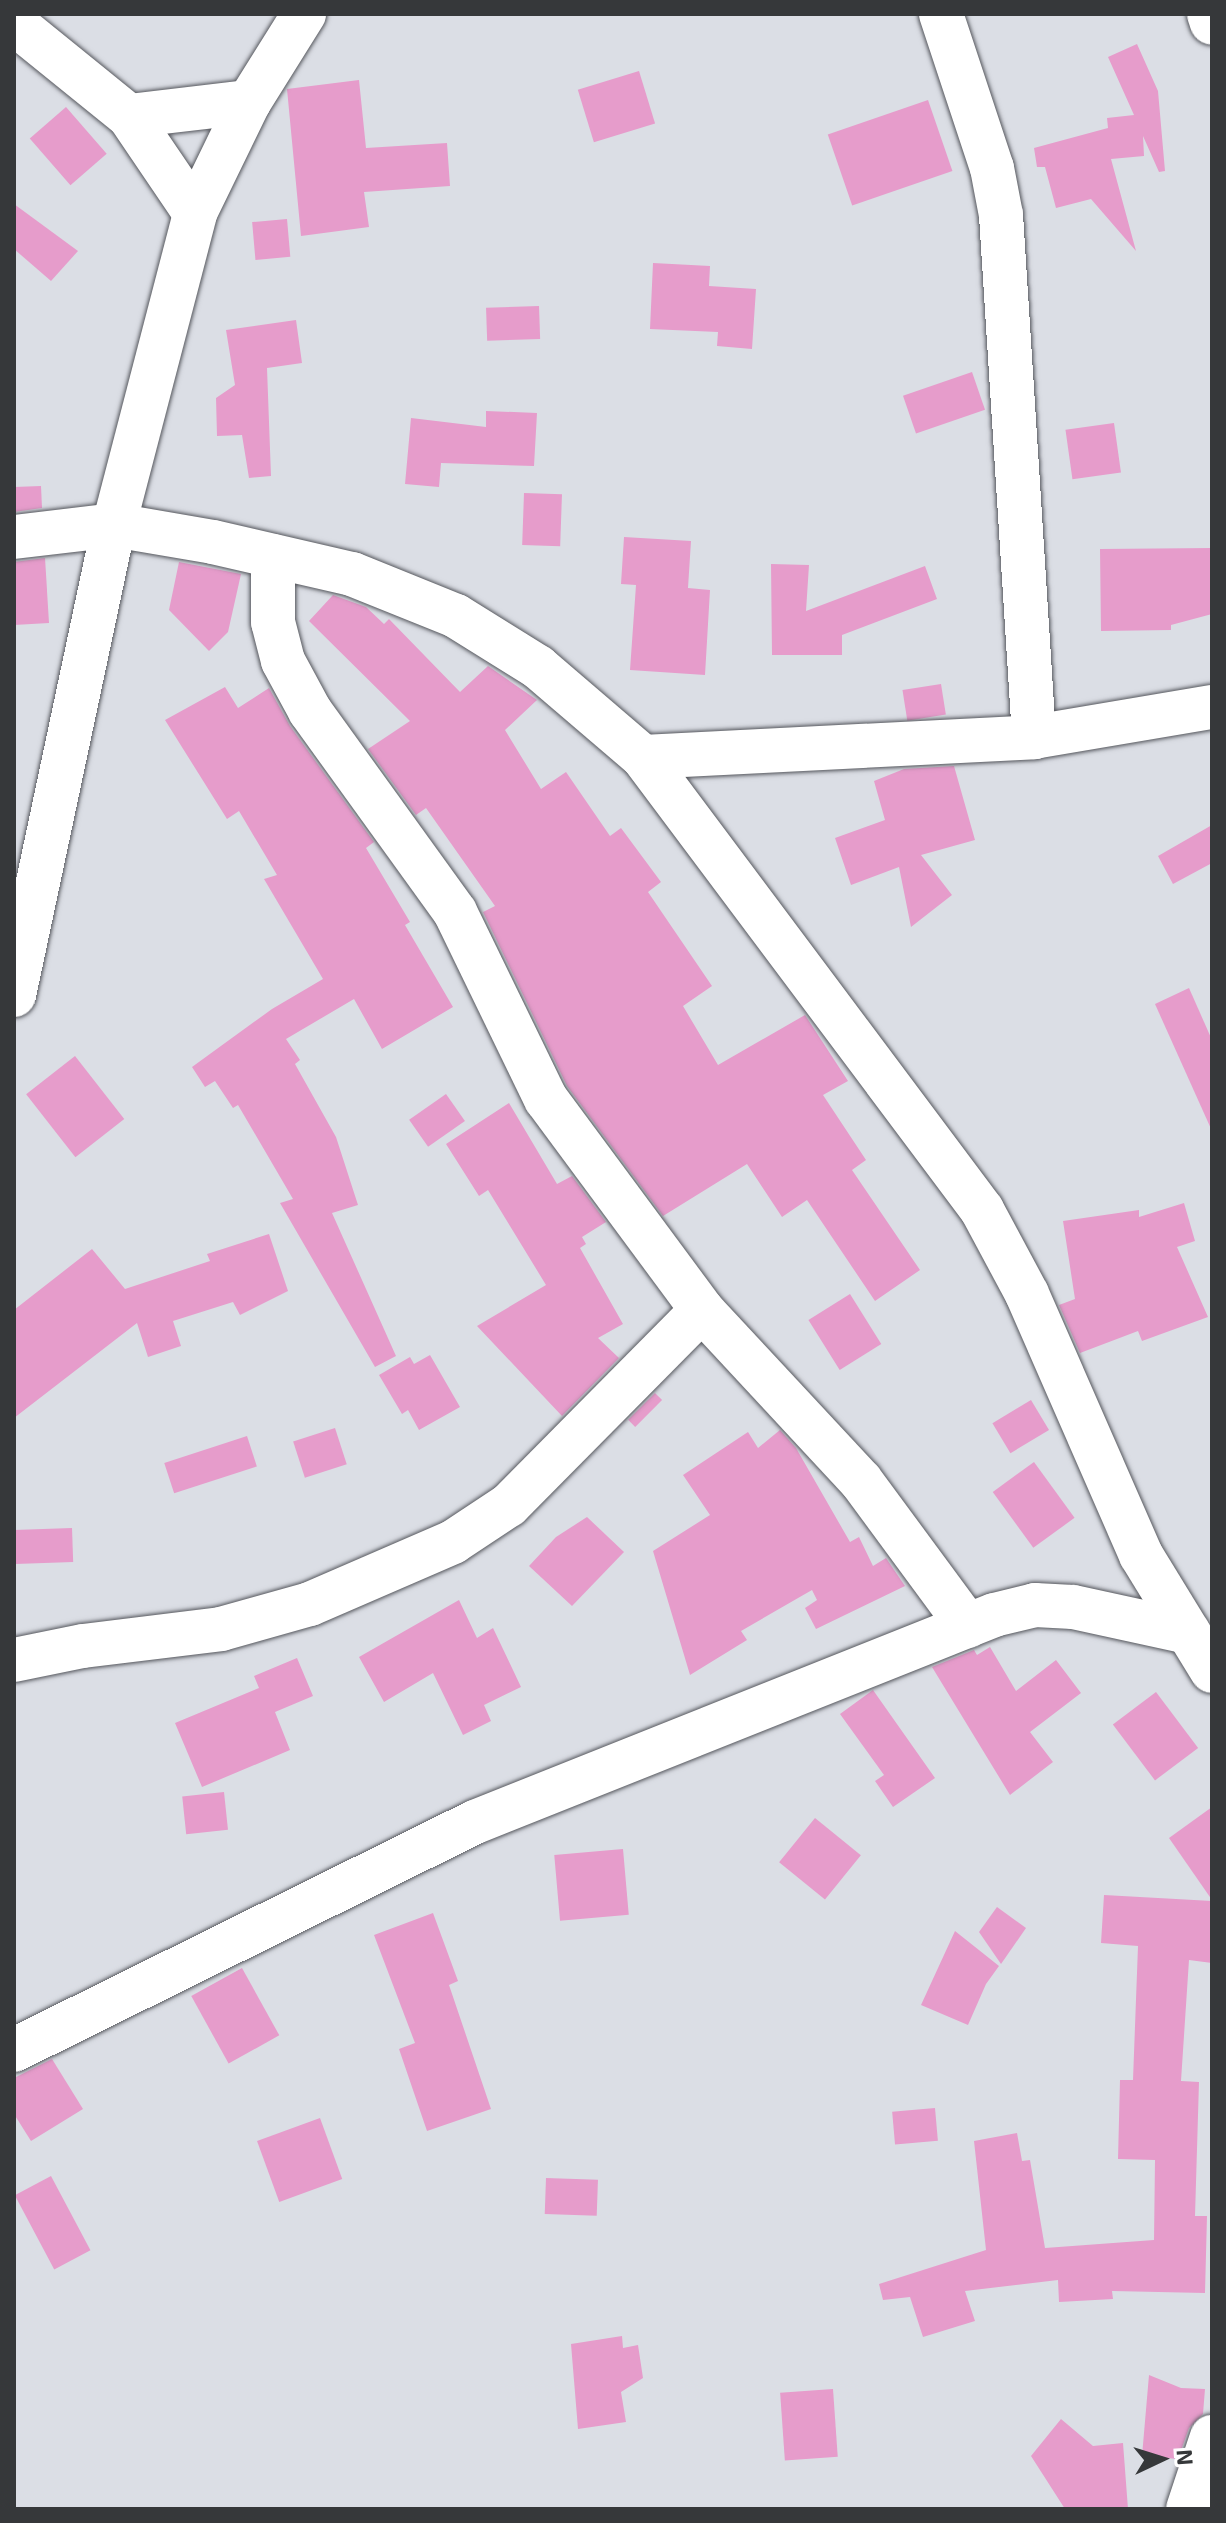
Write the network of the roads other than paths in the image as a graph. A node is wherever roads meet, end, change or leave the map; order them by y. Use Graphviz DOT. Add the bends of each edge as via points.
graph roads {
  1 [pos="304,14"];
  2 [pos="941,14"];
  3 [pos="1209,14"];
  4 [pos="14,23"];
  5 [pos="1212,23"];
  6 [pos="249,102"];
  7 [pos="129,116"];
  8 [pos="195,213"];
  9 [pos="114,525"];
  10 [pos="14,537"];
  11 [pos="273,556"];
  12 [pos="1212,707"];
  13 [pos="1034,737"];
  14 [pos="643,757"];
  15 [pos="14,995"];
  16 [pos="702,1310"];
  17 [pos="968,1626"];
  18 [pos="1188,1632"];
  19 [pos="14,1660"];
  20 [pos="1212,1671"];
  21 [pos="14,2050"];
  22 [pos="1212,2437"];
  23 [pos="1188,2509"];
  1 -- 6 [label="street"];
  2 -- 13 [label="street" via="992,168 1001,215"];
  3 -- 5 [label="street"];
  4 -- 7 [label="street"];
  6 -- 7 [label="street"];
  6 -- 8 [label="street"];
  7 -- 8 [label="street"];
  8 -- 9 [label="street"];
  9 -- 10 [label="street"];
  9 -- 11 [label="street"];
  9 -- 15 [label="street"];
  11 -- 14 [label="street" via="352,574 456,616 538,667"];
  11 -- 16 [label="street" via="273,622 283,661 310,711 455,912 546,1099"];
  12 -- 13 [label="street"];
  13 -- 14 [label="street"];
  14 -- 18 [label="street" via="982,1210 1027,1294 1141,1555"];
  16 -- 17 [label="street" via="861,1481"];
  16 -- 19 [label="street" via="509,1505 453,1542 310,1604 221,1629"];
  17 -- 18 [label="street" via="1035,1605 1073,1607"];
  17 -- 21 [label="street" via="475,1822"];
  18 -- 20 [label="street"];
  22 -- 23 [label="street"];
}
